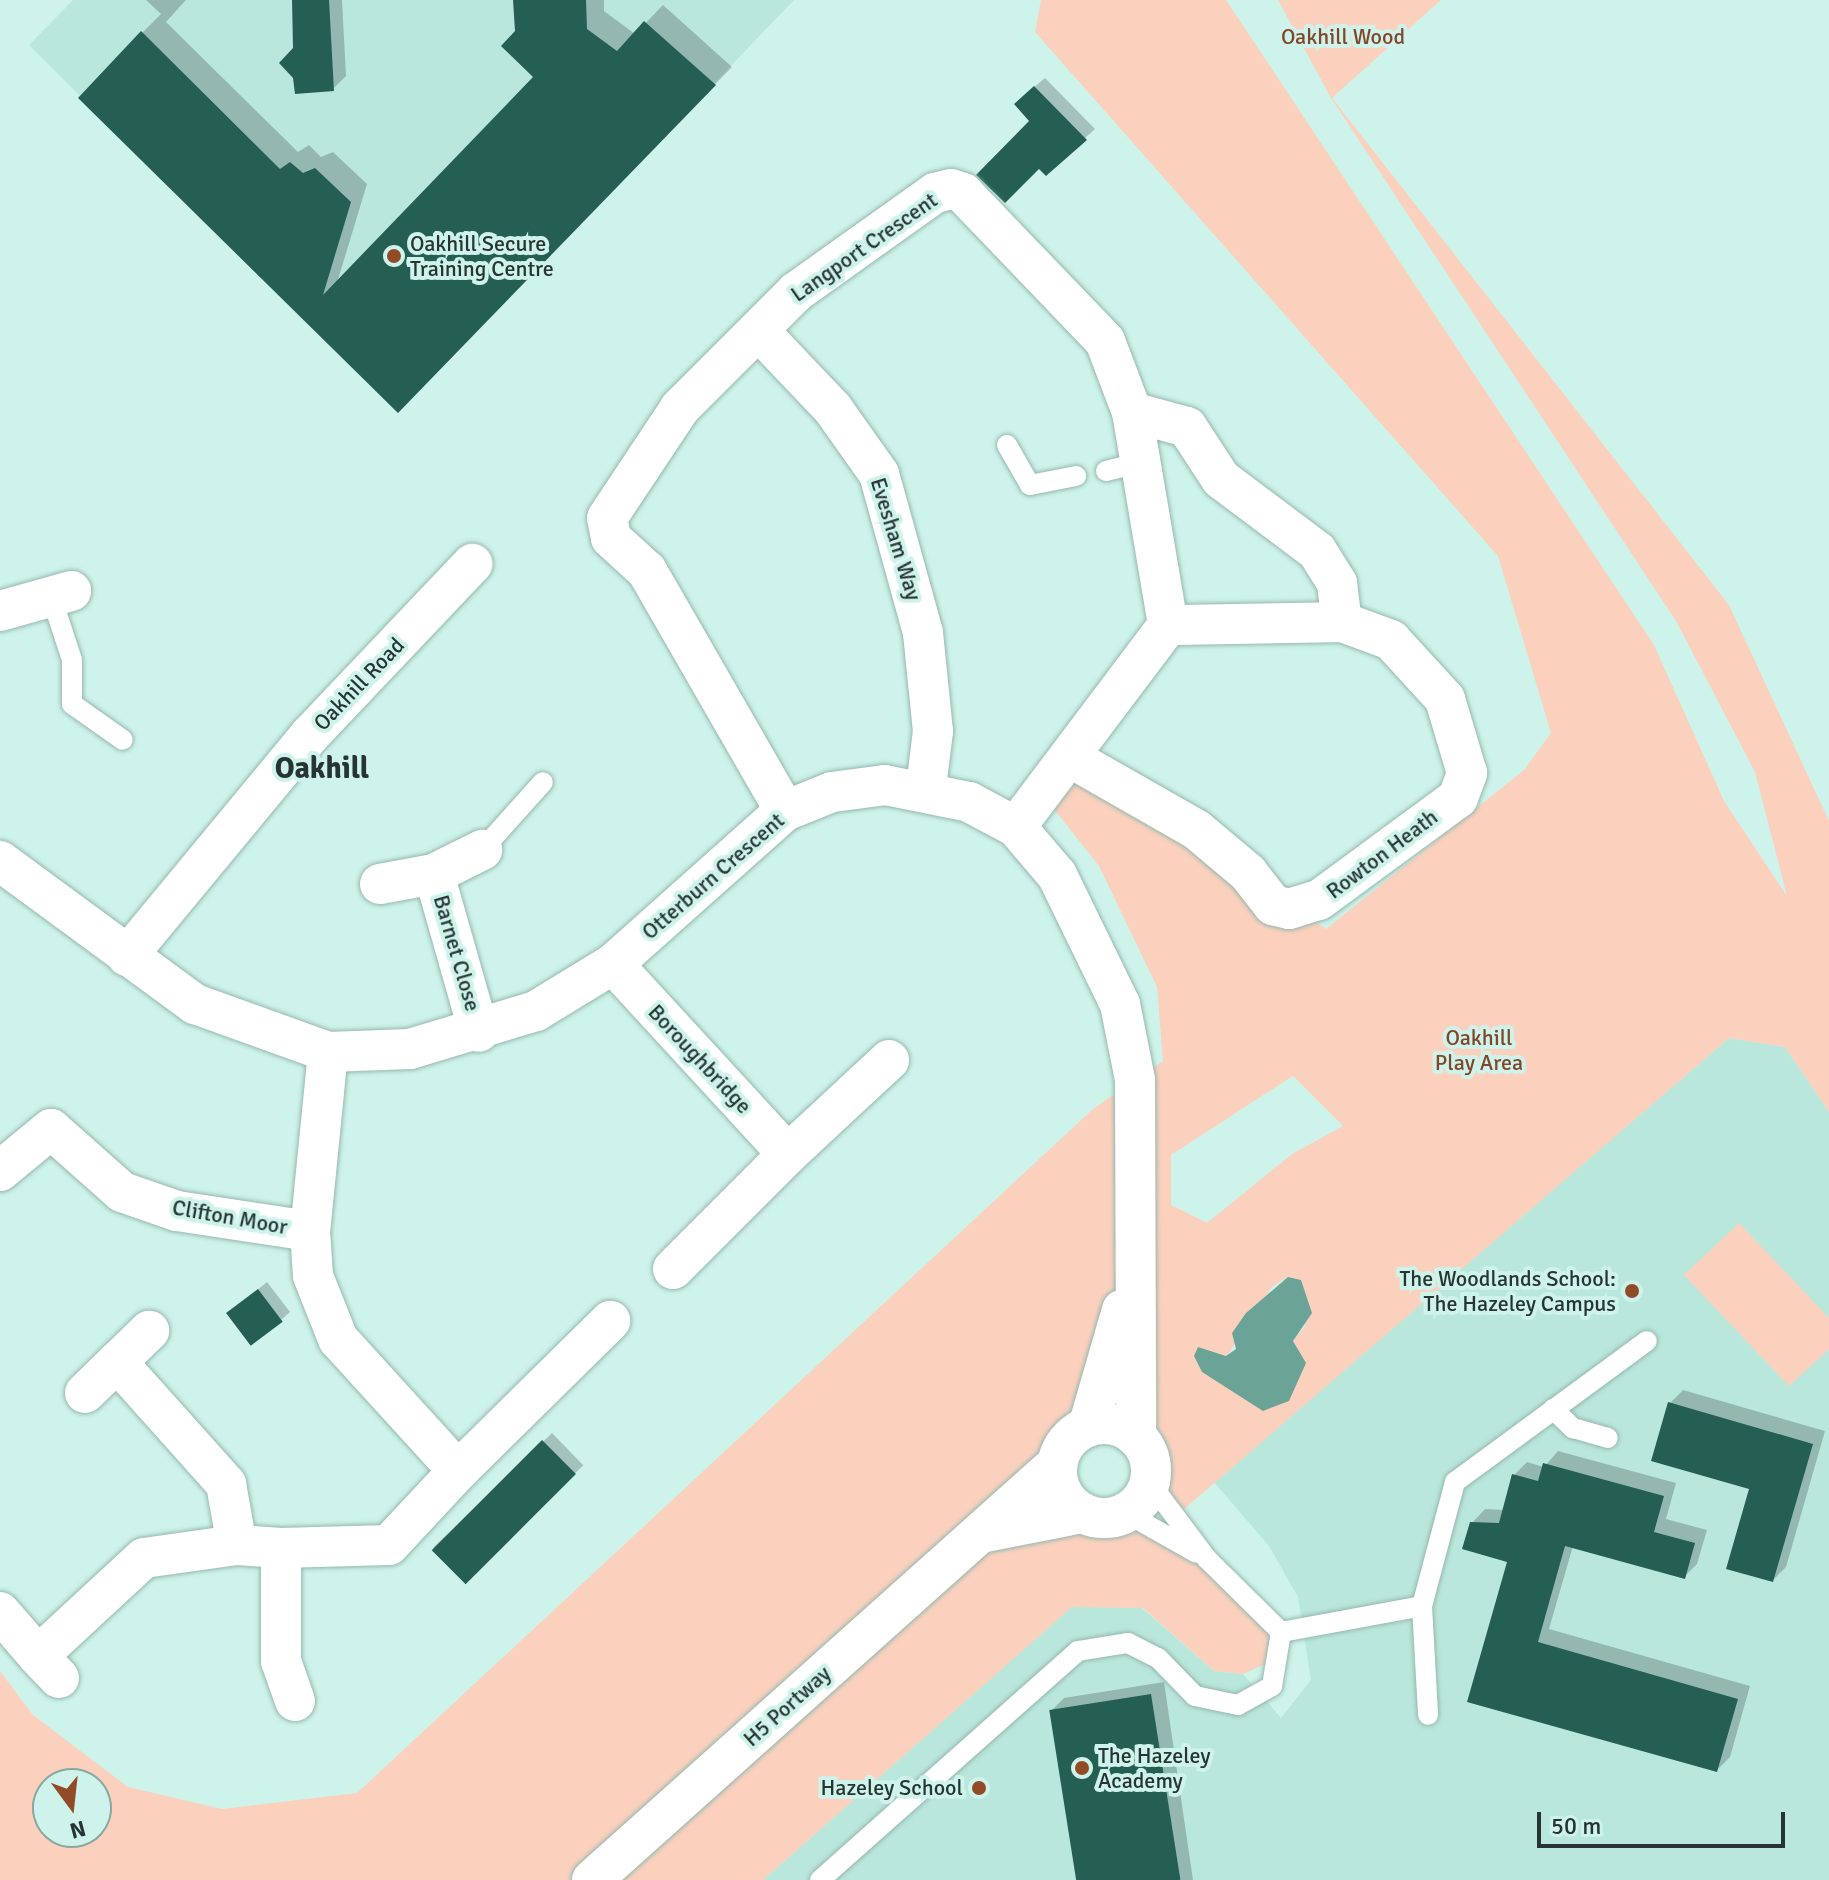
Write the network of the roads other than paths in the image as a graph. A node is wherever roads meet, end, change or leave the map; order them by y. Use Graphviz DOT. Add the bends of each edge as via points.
graph roads {
  1 [pos="759,331"];
  2 [pos="1132,412"];
  3 [pos="1007,445"];
  4 [pos="1076,476"];
  5 [pos="472,564"];
  6 [pos="61,594"];
  7 [pos="0,611"];
  8 [pos="1342,622"];
  9 [pos="1168,625"];
  10 [pos="123,740"];
  11 [pos="1071,758"];
  12 [pos="543,782"];
  13 [pos="926,788"];
  14 [pos="785,811"];
  15 [pos="1016,827"];
  16 [pos="482,850"];
  17 [pos="0,861"];
  18 [pos="434,874"];
  19 [pos="380,884"];
  20 [pos="127,956"];
  21 [pos="613,964"];
  22 [pos="479,1032"];
  23 [pos="328,1052"];
  24 [pos="889,1060"];
  25 [pos="788,1154"];
  26 [pos="0,1171"];
  27 [pos="310,1231"];
  28 [pos="673,1269"];
  29 [pos="1132,1276"];
  30 [pos="610,1321"];
  31 [pos="149,1331"];
  32 [pos="1647,1341"];
  33 [pos="117,1362"];
  34 [pos="85,1393"];
  35 [pos="1553,1409"];
  36 [pos="1088,1427"];
  37 [pos="1136,1437"];
  38 [pos="1608,1438"];
  39 [pos="1058,1463"];
  40 [pos="458,1471"];
  41 [pos="1138,1498"];
  42 [pos="1082,1513"];
  43 [pos="981,1533"];
  44 [pos="237,1545"];
  45 [pos="281,1548"];
  46 [pos="1207,1559"];
  47 [pos="1422,1606"];
  48 [pos="0,1612"];
  49 [pos="1281,1632"];
  50 [pos="295,1701"];
  51 [pos="1428,1715"];
  52 [pos="592,1880"];
  53 [pos="820,1880"];
  1 -- 2 [label="street, Langport Crescent" via="796,292 935,193 951,189 963,193 1105,341"];
  1 -- 13 [label="street, Evesham Way" via="833,409 879,474 923,633 933,731"];
  1 -- 14 [label="street, Langport Crescent" via="680,408 607,518 611,538 647,571"];
  2 -- 8 [label="street" via="1187,427 1221,479 1317,551 1337,583"];
  2 -- 9 [label="street, Langport Crescent" via="1122,467"];
  3 -- 4 [label="lane" via="1030,485"];
  5 -- 20 [label="street, Oakhill Road" via="310,735"];
  6 -- 7 [label="street"];
  6 -- 10 [label="lane" via="72,660 72,704"];
  8 -- 9 [label="street, Rowton Heath"];
  8 -- 11 [label="street, Rowton Heath" via="1391,640 1426,670 1445,699 1467,773 1458,798 1319,900 1289,909 1273,905 1248,873 1197,830"];
  9 -- 11 [label="street"];
  11 -- 15 [label="street"];
  12 -- 16 [label="lane"];
  13 -- 14 [label="street, Otterburn Crescent" via="832,792"];
  13 -- 15 [label="street, Otterburn Crescent"];
  14 -- 21 [label="street, Otterburn Crescent"];
  15 -- 29 [label="street" via="1087,927 1120,1004 1135,1080"];
  16 -- 18 [label="street, Barnet Close"];
  17 -- 20 [label="street, Otterburn Crescent"];
  18 -- 19 [label="street, Barnet Close"];
  18 -- 22 [label="street, Barnet Close"];
  20 -- 23 [label="street, Otterburn Crescent" via="195,1004"];
  21 -- 22 [label="street, Otterburn Crescent" via="536,1011"];
  21 -- 25 [label="street, Boroughbridge"];
  22 -- 23 [label="street, Otterburn Crescent" via="410,1049"];
  23 -- 27 [label="street, Clifton Moor"];
  24 -- 25 [label="street"];
  25 -- 28 [label="street"];
  26 -- 27 [label="street, Clifton Moor" via="51,1129 122,1192 177,1211"];
  27 -- 40 [label="street, Clifton Moor" via="313,1276 338,1339"];
  29 -- 36 [label="street"];
  29 -- 37 [label="street"];
  30 -- 40 [label="street"];
  31 -- 33 [label="street"];
  32 -- 35 [label="lane"];
  33 -- 34 [label="street"];
  33 -- 44 [label="street" via="226,1484"];
  35 -- 38 [label="lane" via="1573,1428"];
  35 -- 47 [label="lane" via="1455,1482"];
  36 -- 37 [label="street" via="1113,1425"];
  36 -- 39 [label="street"];
  37 -- 41 [label="street" via="1149,1458"];
  39 -- 42 [label="street" via="1062,1492"];
  39 -- 43 [label="street, H5 Portway"];
  40 -- 45 [label="street" via="389,1545"];
  41 -- 42 [label="street"];
  41 -- 46 [label="lane"];
  41 -- 46 [label="lane"];
  42 -- 43 [label="street"];
  43 -- 52 [label="street, H5 Portway"];
  44 -- 45 [label="street"];
  44 -- 48 [label="street" via="144,1558 49,1667"];
  45 -- 50 [label="street" via="281,1661"];
  46 -- 49 [label="lane"];
  47 -- 49 [label="lane"];
  47 -- 51 [label="lane"];
  49 -- 53 [label="lane" via="1272,1686 1238,1705 1195,1696 1158,1658 1128,1643 1078,1651 1036,1680"];
}
